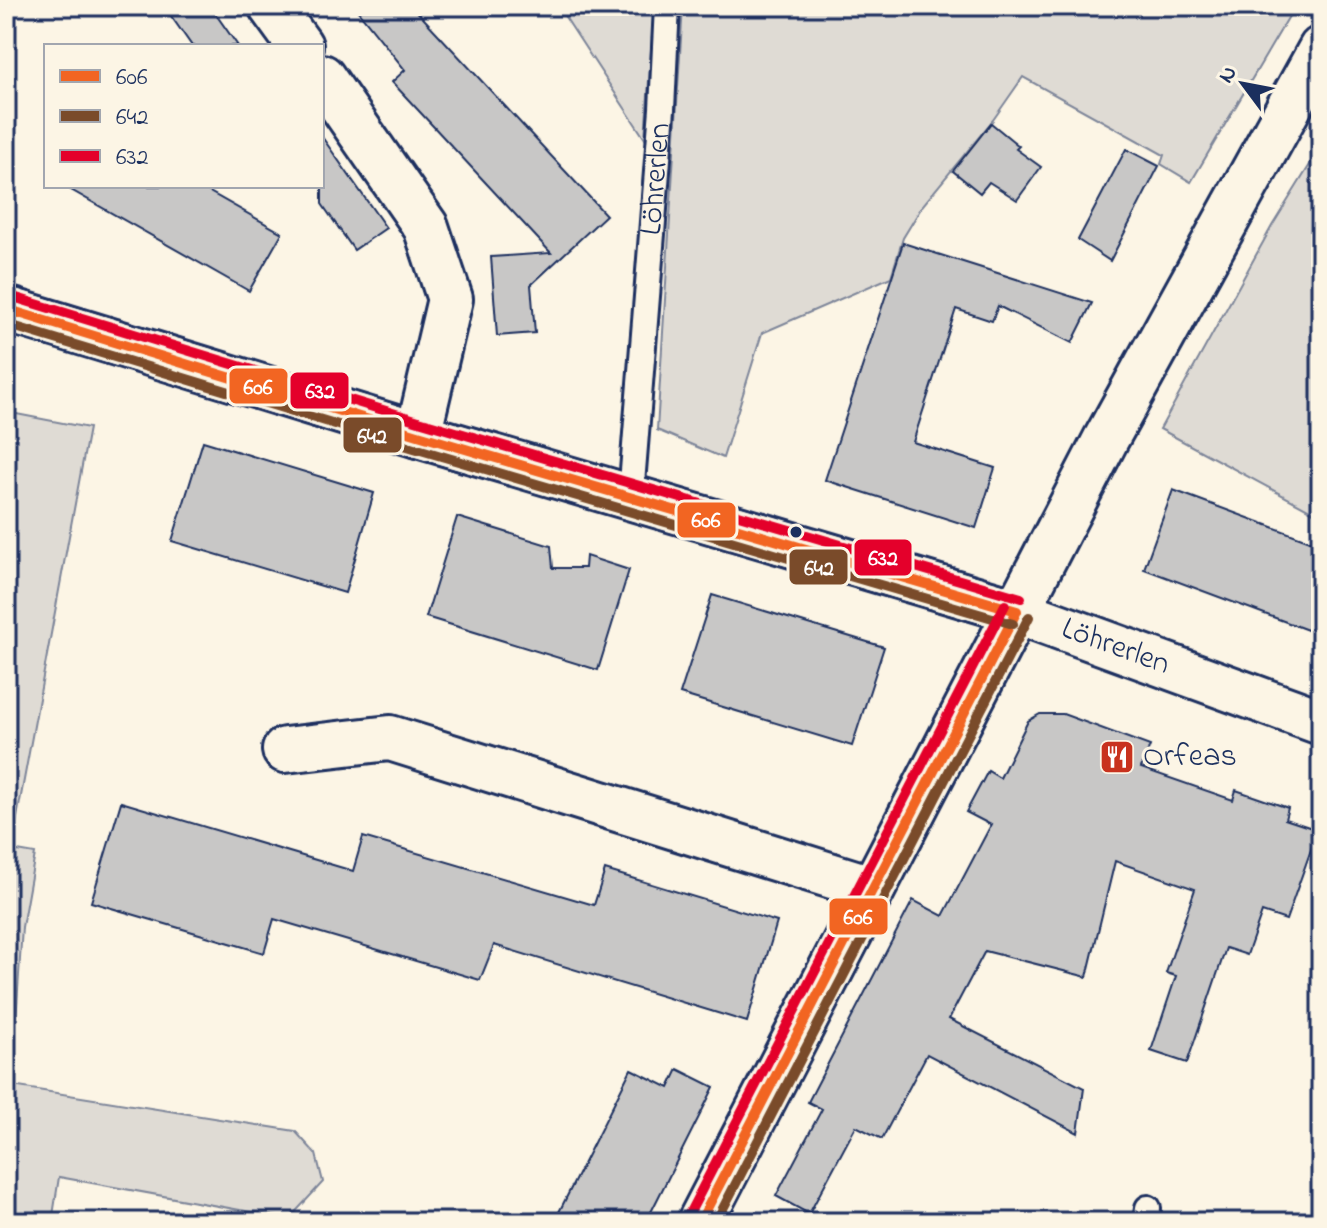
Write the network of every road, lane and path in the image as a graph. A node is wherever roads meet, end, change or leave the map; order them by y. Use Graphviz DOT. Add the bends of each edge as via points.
graph roads {
  1 [pos="271,6"];
  2 [pos="667,6"];
  3 [pos="299,44"];
  4 [pos="1321,49"];
  5 [pos="324,80"];
  6 [pos="6,309"];
  7 [pos="418,435"];
  8 [pos="631,496"];
  9 [pos="1017,611"];
  10 [pos="1321,722"];
  11 [pos="285,750"];
  12 [pos="871,888"];
  13 [pos="700,1222"];
  1 -- 3 [label="street"];
  2 -- 8 [label="lane, Löhrerlen"];
  4 -- 9 [label="street"];
  5 -- 7 [label="street" via="426,227 450,299"];
  6 -- 7 [label="street, Löhrerlen"];
  7 -- 8 [label="street, Löhrerlen"];
  8 -- 9 [label="street, Löhrerlen"];
  9 -- 10 [label="street, Löhrerlen"];
  9 -- 12 [label="street"];
  11 -- 12 [label="street" via="390,738"];
  12 -- 13 [label="street"];
}
